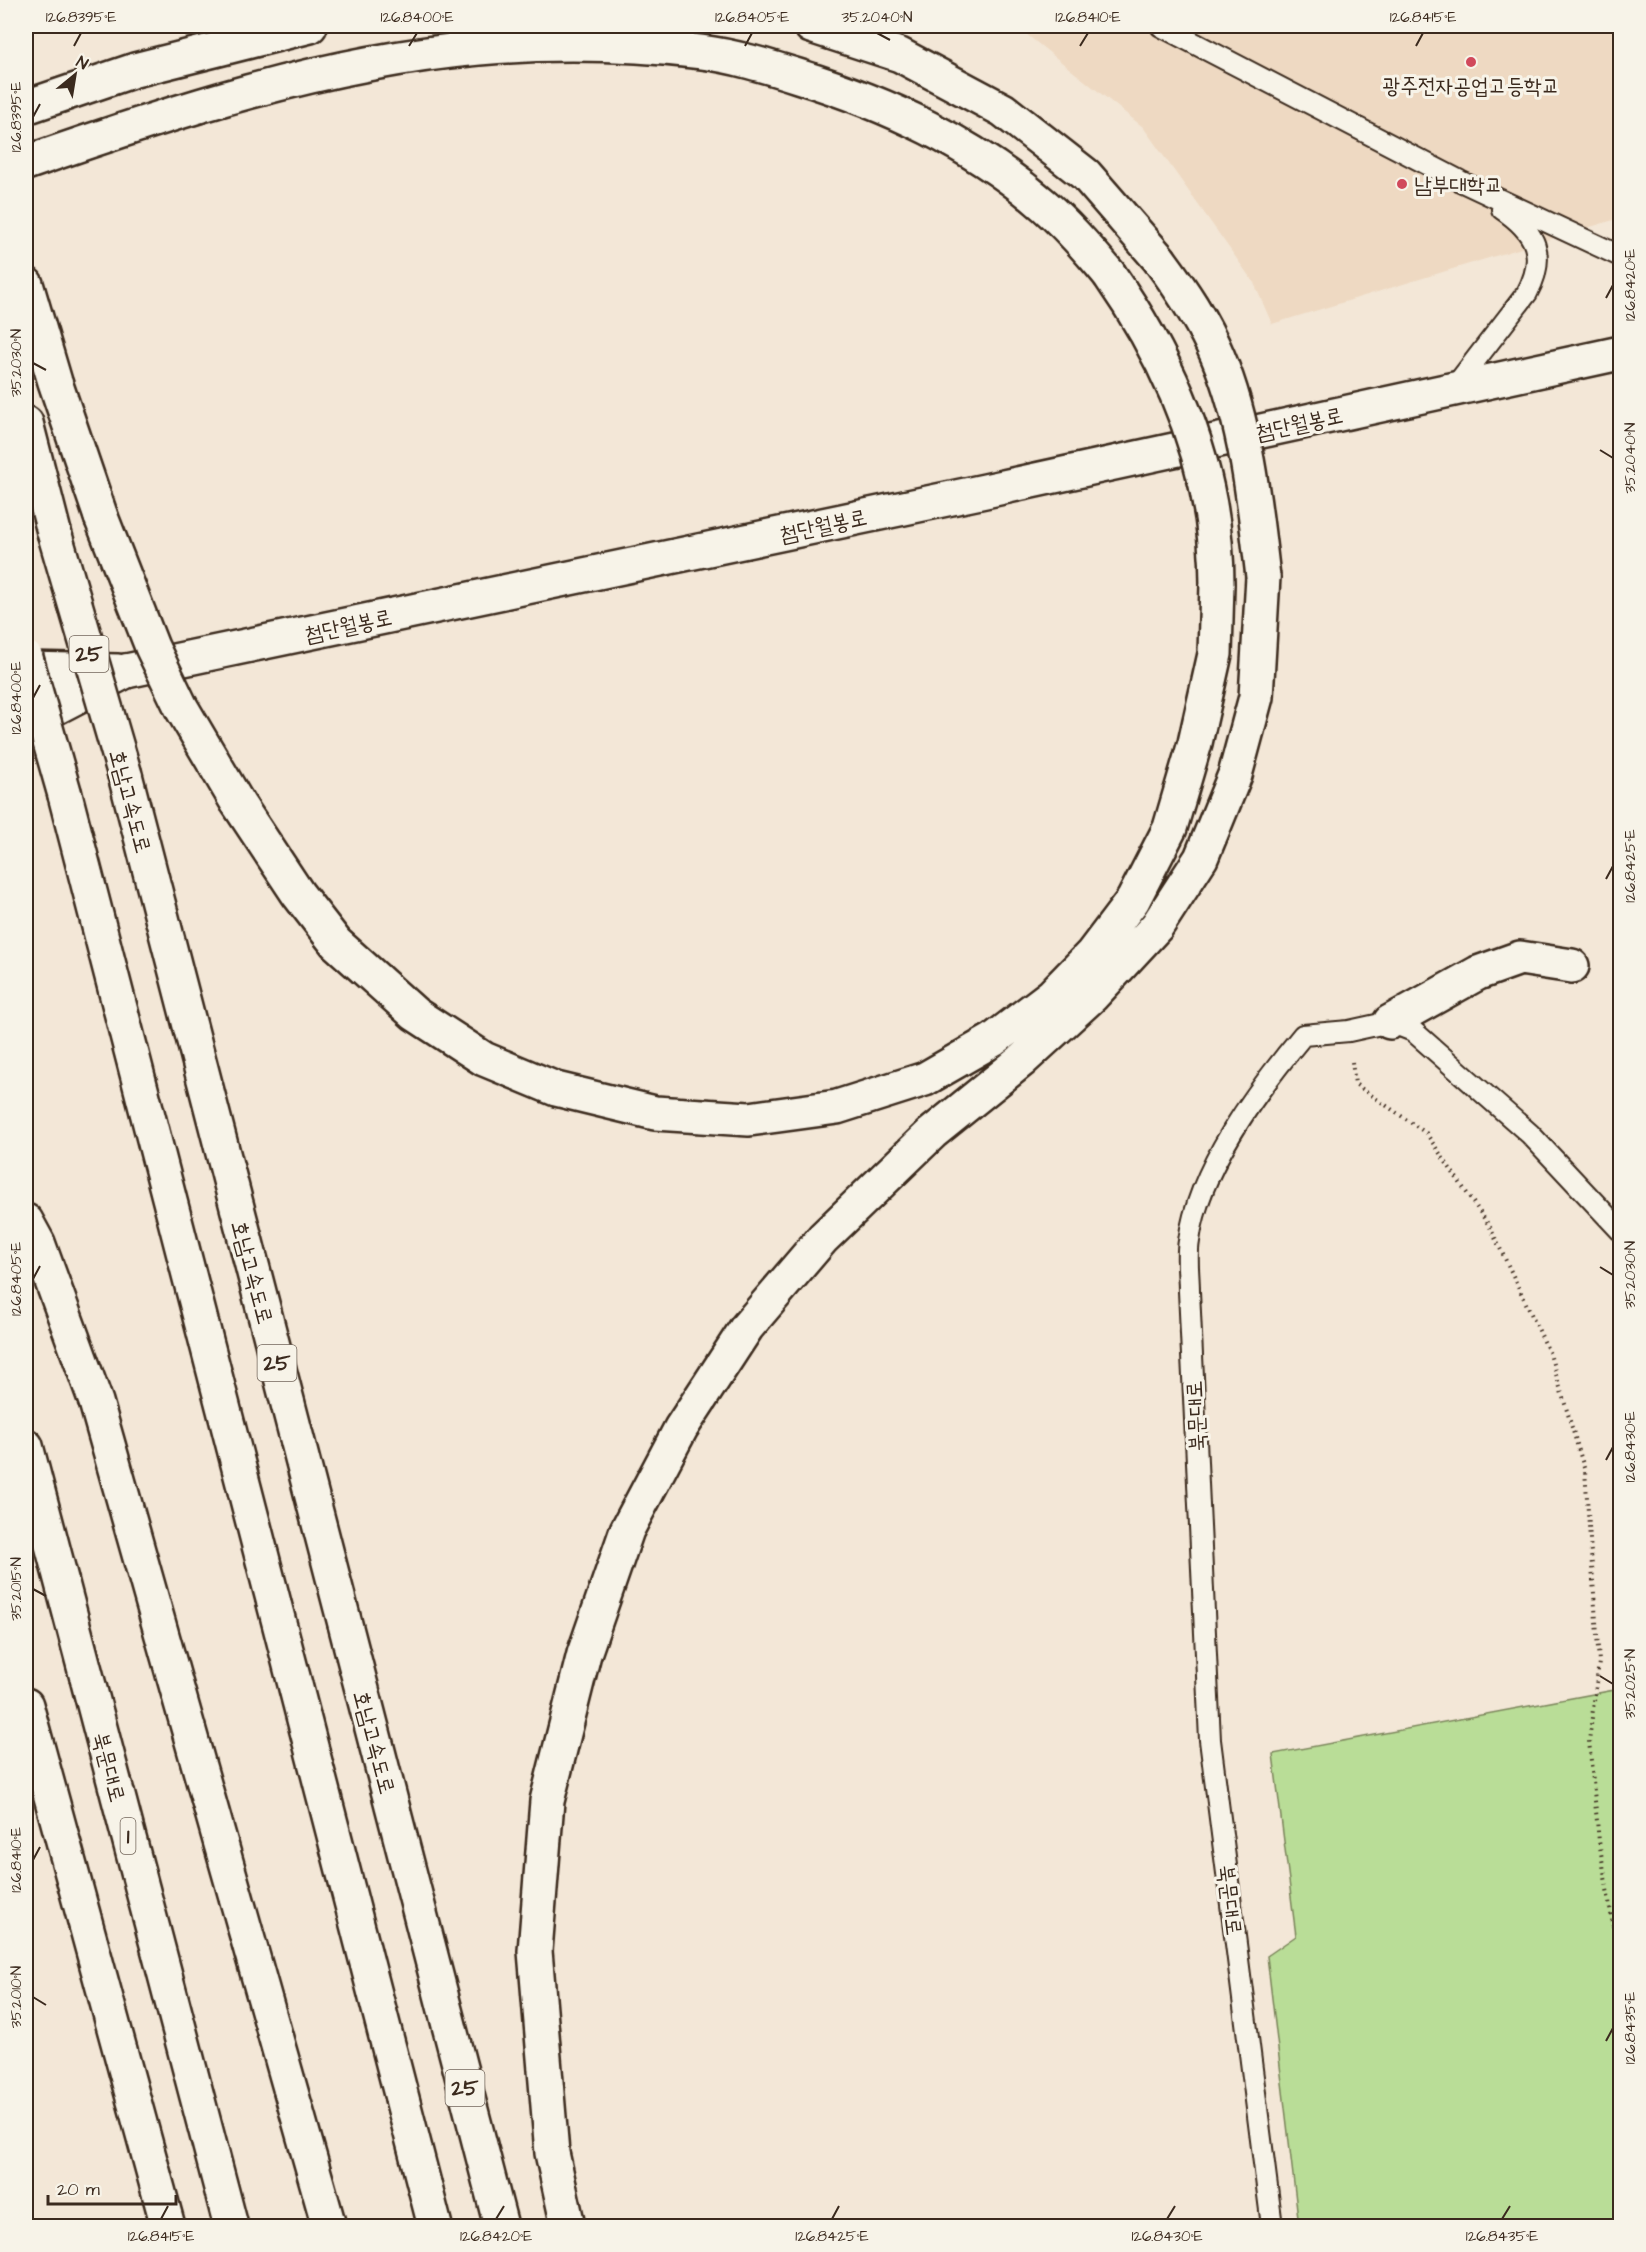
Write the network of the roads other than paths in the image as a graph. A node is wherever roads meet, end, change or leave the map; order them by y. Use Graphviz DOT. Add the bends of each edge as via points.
graph roads {
  1 [pos="310,26"];
  2 [pos="811,26"];
  3 [pos="1161,26"];
  4 [pos="26,107"];
  5 [pos="26,163"];
  6 [pos="1460,181"];
  7 [pos="1620,256"];
  8 [pos="26,284"];
  9 [pos="1620,353"];
  10 [pos="1452,390"];
  11 [pos="26,423"];
  12 [pos="26,658"];
  13 [pos="26,669"];
  14 [pos="126,671"];
  15 [pos="26,692"];
  16 [pos="26,723"];
  17 [pos="1572,966"];
  18 [pos="1390,1022"];
  19 [pos="26,1221"];
  20 [pos="1620,1230"];
  21 [pos="26,1446"];
  22 [pos="26,1705"];
  23 [pos="168,2226"];
  24 [pos="231,2226"];
  25 [pos="329,2226"];
  26 [pos="435,2226"];
  27 [pos="501,2226"];
  28 [pos="568,2226"];
  29 [pos="1272,2226"];
  1 -- 4 [label="main road" via="135,70"];
  2 -- 28 [label="main road, bridge" via="900,55 1003,110 1086,175 1185,293 1219,358 1253,489 1263,577 1256,697 1234,775 1201,858 1157,926 1092,996 1021,1061 932,1133 823,1238 747,1327 681,1428 627,1530 584,1654 547,1801 536,1951 552,2153"];
  3 -- 6 [label="lane"];
  5 -- 8 [label="main road, bridge" via="132,126 316,76 479,48 575,45 704,52 763,65 893,109 1002,173 1045,206 1109,274 1138,315 1185,411 1212,507 1217,548 1215,654 1170,828 1133,900 1092,954 1052,995 993,1040 925,1079 837,1107 749,1119 655,1113 556,1089 484,1059 415,1014 336,943 237,802 152,647 100,517"];
  6 -- 7 [label="lane"];
  6 -- 10 [label="lane" via="1519,220 1537,248 1539,263 1527,293"];
  9 -- 10 [label="main road, 첨단월봉로"];
  10 -- 14 [label="main road, 첨단월봉로"];
  11 -- 27 [label="main road, 호남고속도로 / 25, bridge" via="124,775"];
  12 -- 26 [label="main road, bridge" via="65,795"];
  13 -- 14 [label="main road"];
  14 -- 15 [label="main road, 첨단월봉로"];
  14 -- 16 [label="main road"];
  17 -- 18 [label="main road" via="1520,958 1478,973"];
  18 -- 20 [label="lane" via="1413,1031 1530,1134"];
  18 -- 29 [label="lane, 북문대로" via="1303,1035 1273,1071 1219,1158 1200,1197 1189,1241 1210,1740"];
  19 -- 25 [label="main road" via="38,1243 96,1402"];
  21 -- 24 [label="main road, 북문대로 / 1"];
  22 -- 23 [label="main road"];
}
